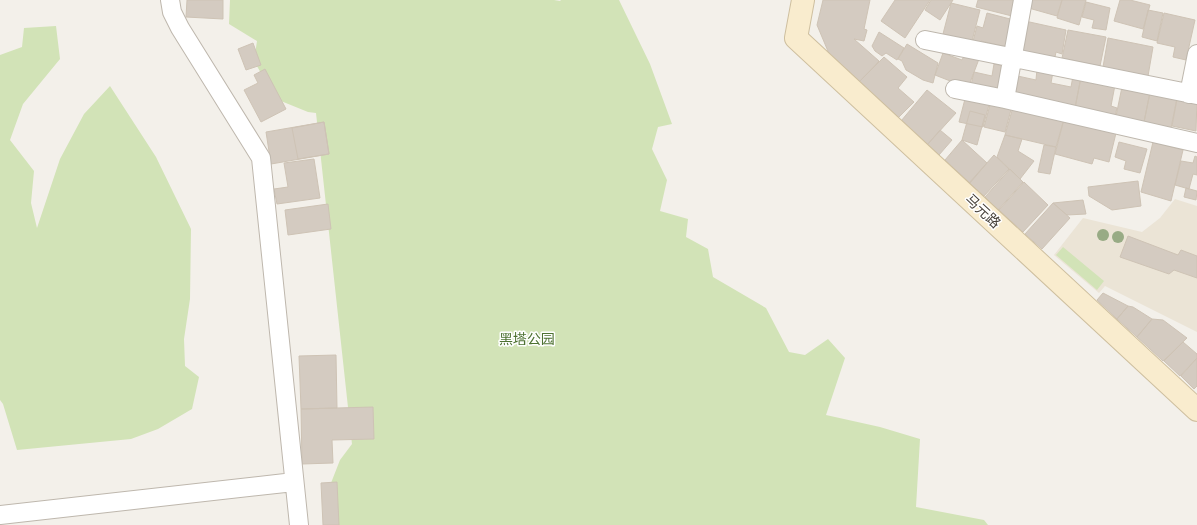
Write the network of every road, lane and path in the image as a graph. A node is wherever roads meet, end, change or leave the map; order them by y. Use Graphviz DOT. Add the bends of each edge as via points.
graph roads {
  1 [pos="170,0"];
  2 [pos="803,0"];
  3 [pos="1024,0"];
  4 [pos="925,40"];
  5 [pos="1197,54"];
  6 [pos="1012,58"];
  7 [pos="955,89"];
  8 [pos="1193,95"];
  9 [pos="1005,99"];
  10 [pos="1197,142"];
  11 [pos="1197,410"];
  12 [pos="294,482"];
  13 [pos="0,515"];
  14 [pos="299,525"];
  1 -- 12 [label="street" via="172,12 180,28 261,158"];
  2 -- 11 [label="street, 马元路" via="796,38"];
  3 -- 6 [label="street"];
  4 -- 6 [label="street"];
  5 -- 8 [label="street"];
  6 -- 8 [label="street"];
  6 -- 9 [label="street"];
  7 -- 9 [label="street"];
  9 -- 10 [label="street"];
  12 -- 13 [label="street"];
  12 -- 14 [label="street"];
}
